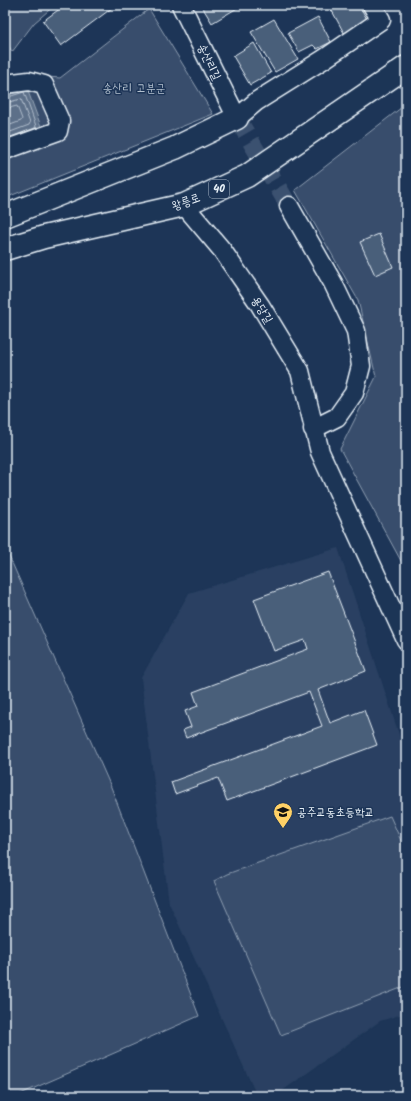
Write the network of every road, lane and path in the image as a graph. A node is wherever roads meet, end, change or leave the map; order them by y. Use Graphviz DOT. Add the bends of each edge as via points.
graph roads {
  1 [pos="182,5"];
  2 [pos="372,5"];
  3 [pos="406,67"];
  4 [pos="5,84"];
  5 [pos="237,118"];
  6 [pos="5,150"];
  7 [pos="184,205"];
  8 [pos="288,206"];
  9 [pos="5,216"];
  10 [pos="5,249"];
  11 [pos="314,429"];
  12 [pos="406,640"];
  1 -- 5 [label="street, 송산리길"];
  2 -- 5 [label="street" via="381,20 257,101"];
  3 -- 7 [label="main road, 왕릉로 / 40" via="248,176"];
  4 -- 6 [label="street" via="29,81 44,85 60,121 58,131"];
  5 -- 9 [label="main road" via="175,148"];
  7 -- 10 [label="main road, 왕릉로 / 40" via="44,237"];
  7 -- 11 [label="street, 용당길" via="226,256 260,305 300,371"];
  8 -- 11 [label="street" via="333,282 356,331 361,366 354,393 337,417"];
  11 -- 12 [label="street, 용당길" via="320,452"];
}
